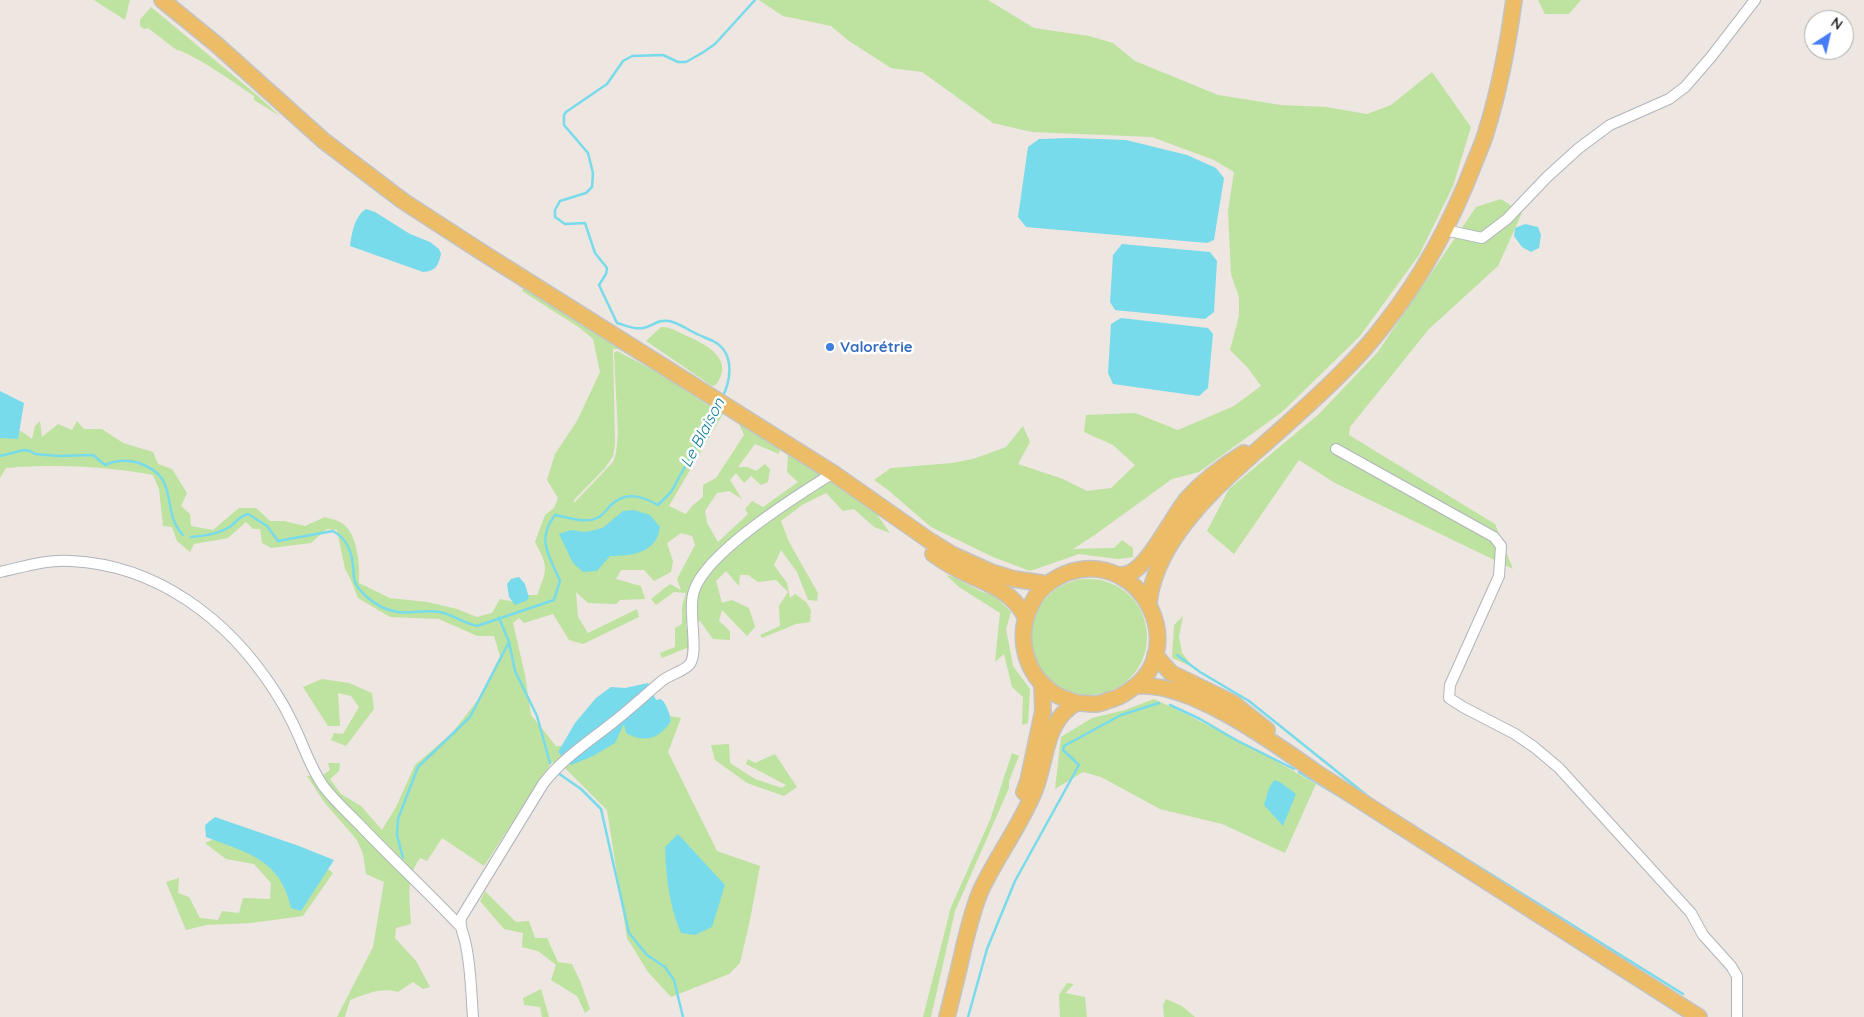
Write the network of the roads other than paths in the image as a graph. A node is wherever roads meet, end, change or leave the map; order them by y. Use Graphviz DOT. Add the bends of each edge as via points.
graph roads {
  1 [pos="162,0"];
  2 [pos="1514,0"];
  3 [pos="1755,0"];
  4 [pos="1445,230"];
  5 [pos="1287,424"];
  6 [pos="1336,449"];
  7 [pos="833,472"];
  8 [pos="886,510"];
  9 [pos="0,572"];
  10 [pos="1119,575"];
  11 [pos="1048,584"];
  12 [pos="1148,602"];
  13 [pos="1026,616"];
  14 [pos="1155,655"];
  15 [pos="1042,683"];
  16 [pos="1137,686"];
  17 [pos="1076,703"];
  18 [pos="1317,773"];
  19 [pos="991,871"];
  20 [pos="459,925"];
  21 [pos="1666,994"];
  22 [pos="473,1017"];
  23 [pos="947,1017"];
  24 [pos="1699,1017"];
  25 [pos="1709,1017"];
  26 [pos="1737,1017"];
  1 -- 7 [label="main road" via="324,141 403,201"];
  2 -- 4 [label="main road" via="1502,73 1487,131"];
  3 -- 4 [label="street" via="1711,58 1685,88 1669,100 1610,126 1579,148 1507,219 1482,238"];
  4 -- 5 [label="main road" via="1384,326 1342,372"];
  5 -- 10 [label="main road" via="1227,463 1200,485 1185,501 1147,558 1131,573"];
  5 -- 12 [label="main road" via="1198,507 1157,569"];
  6 -- 26 [label="street" via="1494,537 1501,546 1499,576 1450,685 1449,698 1515,734 1559,768 1691,913 1703,935 1737,976"];
  7 -- 8 [label="main road"];
  7 -- 20 [label="street" via="773,512 702,573 690,605 694,656 690,664 664,680 550,775 464,911"];
  8 -- 11 [label="main road" via="930,541 968,562 1014,579"];
  8 -- 13 [label="main road" via="924,548 946,563 1008,594"];
  9 -- 20 [label="street" via="45,562 70,560 98,564 137,574 164,586 210,616 249,654 274,690 290,716 311,767 324,786"];
  10 -- 11 [label="main road" via="1098,569 1080,570 1062,575"];
  10 -- 12 [label="main road" via="1136,587"];
  11 -- 13 [label="main road" via="1033,600"];
  12 -- 14 [label="main road" via="1156,621"];
  13 -- 15 [label="main road" via="1024,649 1029,666"];
  14 -- 16 [label="main road"];
  14 -- 18 [label="main road" via="1171,673 1246,712"];
  15 -- 17 [label="main road" via="1056,695"];
  15 -- 19 [label="main road" via="1043,711 1028,781"];
  16 -- 17 [label="main road" via="1116,699 1095,704"];
  16 -- 18 [label="main road" via="1162,687 1231,716"];
  17 -- 19 [label="main road" via="1058,718 1036,789"];
  18 -- 21 [label="main road"];
  19 -- 23 [label="main road" via="972,914"];
  20 -- 22 [label="street" via="468,956"];
  21 -- 24 [label="main road"];
  21 -- 25 [label="main road"];
}
